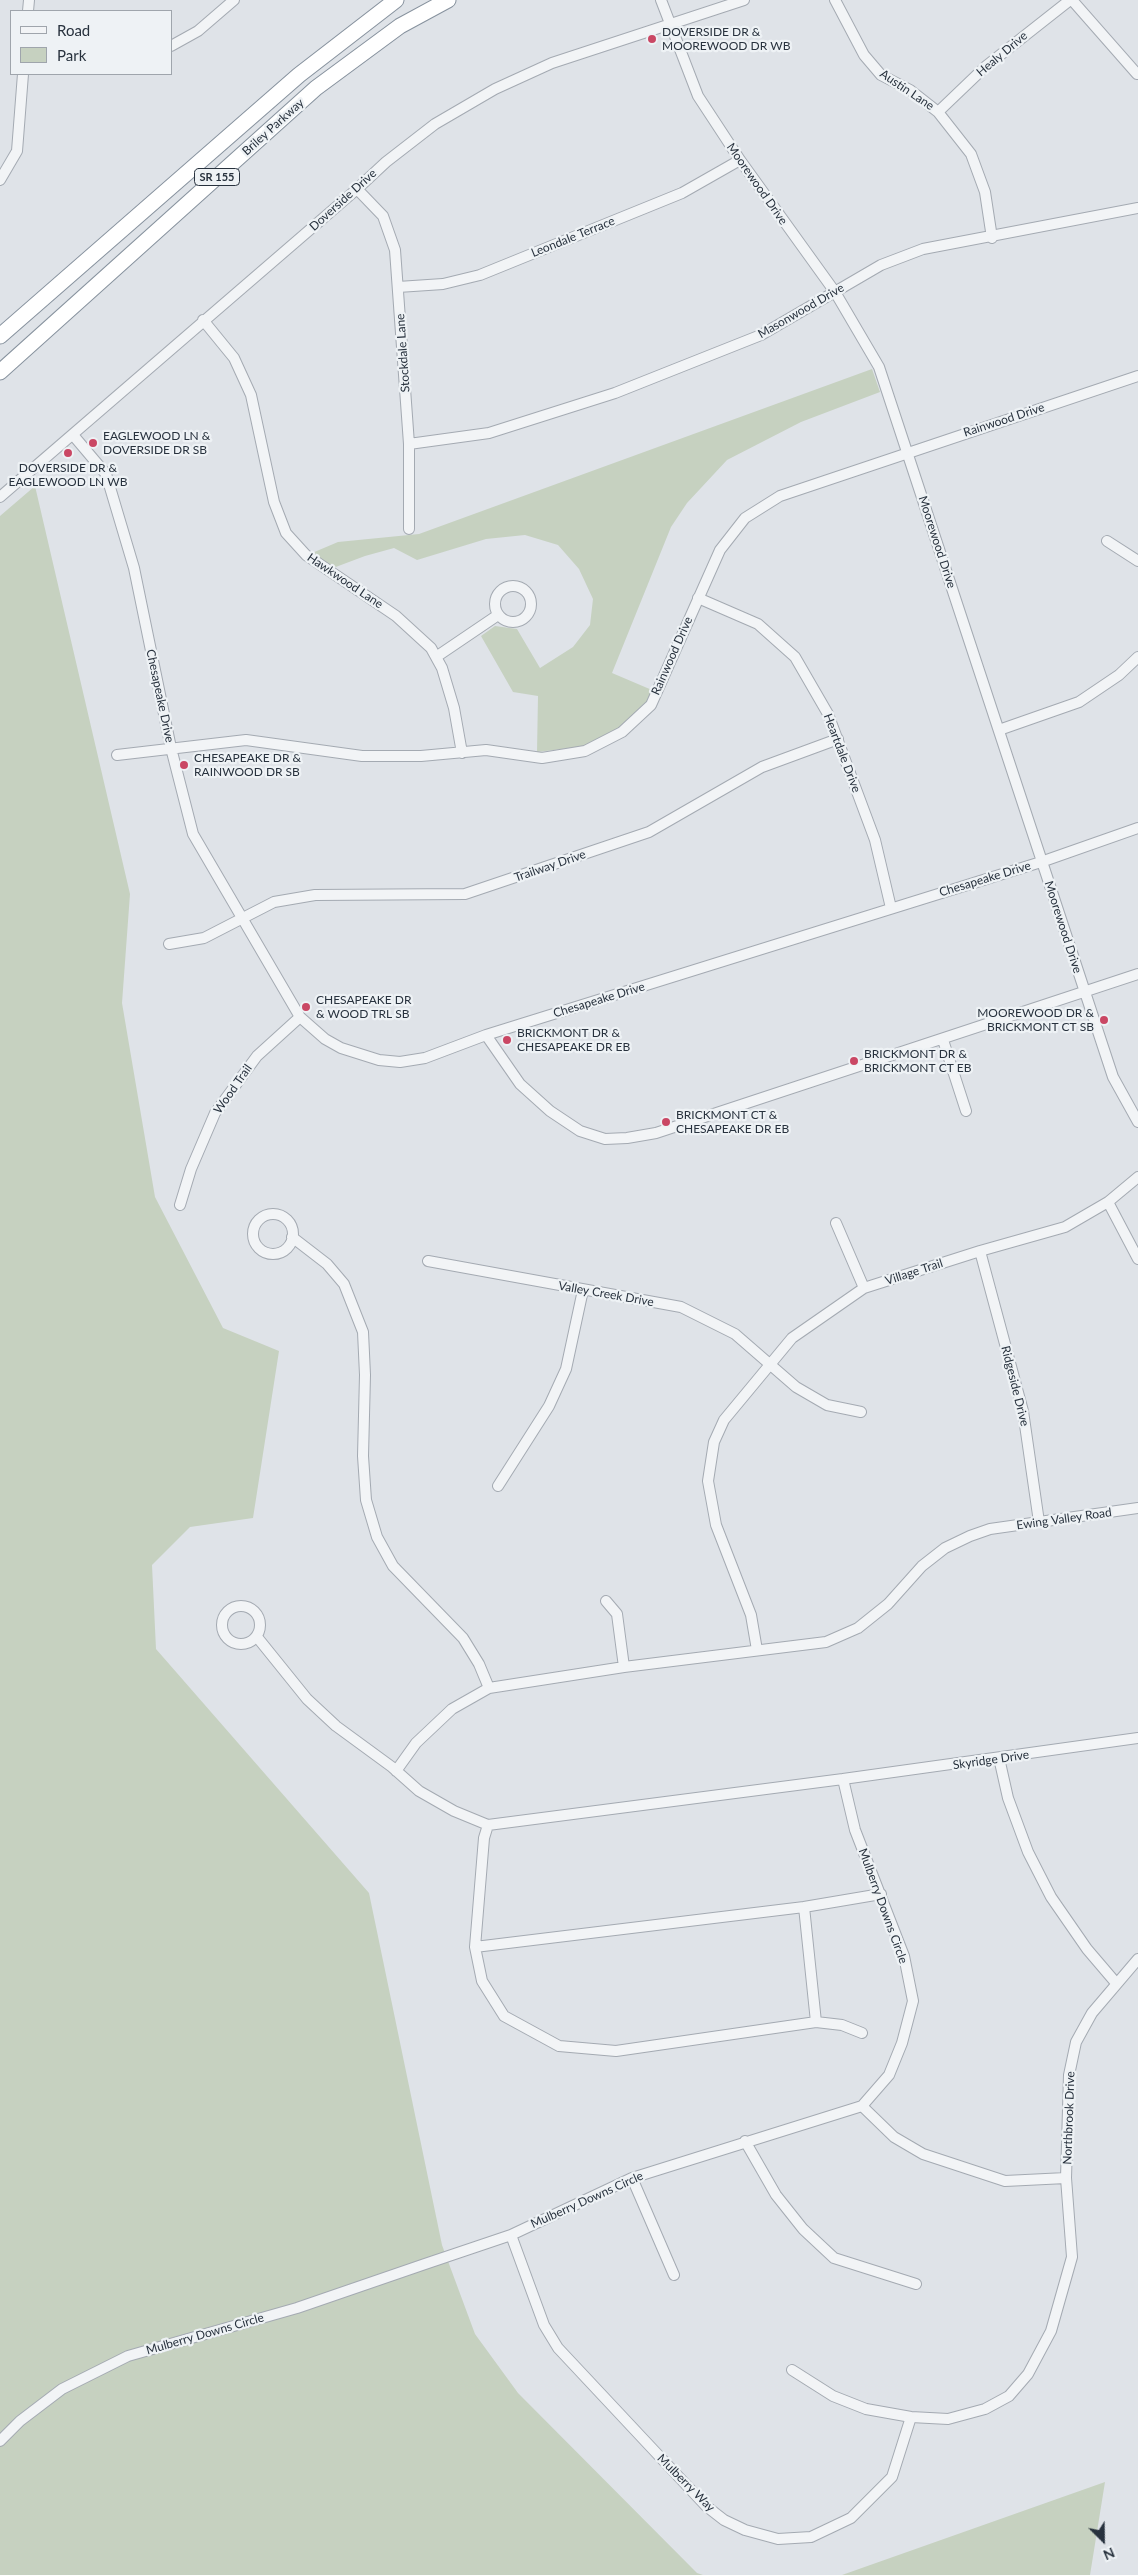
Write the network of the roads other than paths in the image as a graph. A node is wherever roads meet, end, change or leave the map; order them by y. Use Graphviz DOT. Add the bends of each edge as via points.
graph roads {
  1 [pos="234,0"];
  2 [pos="396,0"];
  3 [pos="448,0"];
  4 [pos="661,0"];
  5 [pos="744,0"];
  6 [pos="835,0"];
  7 [pos="1071,0"];
  8 [pos="668,24"];
  9 [pos="172,45"];
  10 [pos="1137,74"];
  11 [pos="23,75"];
  12 [pos="938,112"];
  13 [pos="740,160"];
  14 [pos="0,180"];
  15 [pos="357,189"];
  16 [pos="1138,208"];
  17 [pos="992,238"];
  18 [pos="398,287"];
  19 [pos="835,292"];
  20 [pos="203,320"];
  21 [pos="0,336"];
  22 [pos="0,372"];
  23 [pos="1138,376"];
  24 [pos="73,435"];
  25 [pos="409,444"];
  26 [pos="907,451"];
  27 [pos="0,497"];
  28 [pos="409,529"];
  29 [pos="1107,541"];
  30 [pos="1138,561"];
  31 [pos="698,598"];
  32 [pos="498,615"];
  33 [pos="436,657"];
  34 [pos="1138,657"];
  35 [pos="999,730"];
  36 [pos="838,739"];
  37 [pos="171,748"];
  38 [pos="462,753"];
  39 [pos="117,755"];
  40 [pos="1138,828"];
  41 [pos="1041,862"];
  42 [pos="891,908"];
  43 [pos="243,916"];
  44 [pos="169,944"];
  45 [pos="1138,974"];
  46 [pos="1084,992"];
  47 [pos="300,1017"];
  48 [pos="486,1035"];
  49 [pos="943,1040"];
  50 [pos="966,1111"];
  51 [pos="1138,1122"];
  52 [pos="1138,1177"];
  53 [pos="1108,1202"];
  54 [pos="180,1205"];
  55 [pos="836,1223"];
  56 [pos="292,1237"];
  57 [pos="980,1251"];
  58 [pos="1138,1260"];
  59 [pos="428,1261"];
  60 [pos="864,1288"];
  61 [pos="583,1290"];
  62 [pos="769,1364"];
  63 [pos="861,1412"];
  64 [pos="498,1486"];
  65 [pos="1138,1508"];
  66 [pos="1040,1522"];
  67 [pos="606,1601"];
  68 [pos="256,1636"];
  69 [pos="757,1650"];
  70 [pos="624,1668"];
  71 [pos="489,1688"];
  72 [pos="1138,1738"];
  73 [pos="999,1758"];
  74 [pos="396,1771"];
  75 [pos="843,1779"];
  76 [pos="488,1825"];
  77 [pos="881,1894"];
  78 [pos="804,1907"];
  79 [pos="475,1947"];
  80 [pos="1138,1959"];
  81 [pos="1116,1983"];
  82 [pos="816,2022"];
  83 [pos="862,2033"];
  84 [pos="862,2106"];
  85 [pos="745,2141"];
  86 [pos="632,2178"];
  87 [pos="1066,2178"];
  88 [pos="511,2235"];
  89 [pos="674,2275"];
  90 [pos="916,2284"];
  91 [pos="792,2370"];
  92 [pos="911,2417"];
  93 [pos="0,2441"];
  1 -- 9 [label="street" via="198,31"];
  2 -- 21 [label="highway, Briley Parkway / SR 155" via="299,76"];
  3 -- 22 [label="highway, Briley Parkway / SR 155" via="400,26 316,88"];
  4 -- 8 [label="street, Moorewood Drive"];
  5 -- 8 [label="street, Doverside Drive"];
  6 -- 12 [label="street, Austin Lane" via="864,55 881,75 910,90"];
  7 -- 10 [label="street"];
  7 -- 12 [label="street, Healy Drive" via="985,67"];
  8 -- 13 [label="street, Moorewood Drive" via="698,96"];
  8 -- 15 [label="street, Doverside Drive" via="552,63 495,89 435,124"];
  11 -- 14 [label="street" via="17,150"];
  12 -- 17 [label="street, Austin Lane" via="971,154 985,192"];
  13 -- 18 [label="street, Leondale Terrace" via="682,192 480,274 443,284"];
  13 -- 19 [label="street, Moorewood Drive"];
  15 -- 18 [label="street, Stockdale Lane" via="383,216 395,250"];
  15 -- 20 [label="street, Doverside Drive"];
  16 -- 17 [label="street, Masonwood Drive"];
  17 -- 19 [label="street, Masonwood Drive" via="923,249 880,265"];
  18 -- 25 [label="street, Stockdale Lane"];
  19 -- 25 [label="street, Masonwood Drive" via="761,335 615,393 489,433"];
  19 -- 26 [label="street, Moorewood Drive" via="879,367"];
  20 -- 24 [label="street, Doverside Drive"];
  20 -- 33 [label="street, Hawkwood Lane" via="234,358 251,395 274,502 286,532 306,556 396,616 432,648"];
  23 -- 26 [label="street, Rainwood Drive"];
  24 -- 27 [label="street, Doverside Drive"];
  24 -- 37 [label="street, Chesapeake Drive" via="106,474 134,568"];
  25 -- 28 [label="street, Stockdale Lane"];
  26 -- 31 [label="street, Rainwood Drive" via="780,496 745,518 720,550"];
  26 -- 35 [label="street, Moorewood Drive"];
  29 -- 30 [label="street"];
  31 -- 36 [label="street, Heartdale Drive" via="758,624 794,657 828,714"];
  31 -- 38 [label="street, Rainwood Drive" via="651,705 622,732 585,751 542,758 486,750"];
  32 -- 33 [label="street"];
  33 -- 38 [label="street, Hawkwood Lane" via="454,708"];
  34 -- 35 [label="street" via="1119,675 1079,702"];
  35 -- 41 [label="street, Moorewood Drive"];
  36 -- 42 [label="street, Heartdale Drive" via="875,840"];
  36 -- 43 [label="street, Trailway Drive" via="762,767 649,832 465,894 315,895 274,902"];
  37 -- 38 [label="street, Rainwood Drive" via="246,740 362,756"];
  37 -- 39 [label="street, Rainwood Drive"];
  37 -- 43 [label="street, Chesapeake Drive" via="193,834"];
  40 -- 41 [label="street, Chesapeake Drive"];
  41 -- 42 [label="street, Chesapeake Drive"];
  41 -- 46 [label="street, Moorewood Drive"];
  42 -- 48 [label="street, Chesapeake Drive"];
  43 -- 44 [label="street, Trailway Drive" via="204,938"];
  43 -- 47 [label="street, Chesapeake Drive"];
  45 -- 46 [label="street"];
  46 -- 49 [label="street"];
  46 -- 51 [label="street, Moorewood Drive" via="1113,1077"];
  47 -- 48 [label="street, Chesapeake Drive" via="341,1048 400,1062 425,1058"];
  47 -- 54 [label="street, Wood Trail" via="257,1056 215,1113 191,1169"];
  48 -- 49 [label="street" via="520,1084 550,1111 580,1131 605,1139 656,1133"];
  49 -- 50 [label="street"];
  52 -- 53 [label="street, Village Trail"];
  53 -- 57 [label="street, Village Trail" via="1065,1227"];
  53 -- 58 [label="street"];
  55 -- 60 [label="street"];
  56 -- 71 [label="street" via="316,1254 344,1284 363,1332 366,1500 377,1537 393,1566 463,1638"];
  57 -- 60 [label="street, Village Trail"];
  57 -- 66 [label="street, Ridgeside Drive" via="1023,1410"];
  59 -- 61 [label="street, Valley Creek Drive"];
  60 -- 62 [label="street, Village Trail" via="792,1338"];
  61 -- 62 [label="street, Valley Creek Drive" via="681,1307 735,1334"];
  61 -- 64 [label="street" via="566,1369 549,1406"];
  62 -- 63 [label="street, Valley Creek Drive" via="796,1387 827,1405"];
  62 -- 69 [label="street, Village Trail" via="724,1420 714,1442 708,1481 716,1525 751,1615"];
  65 -- 66 [label="street, Ewing Valley Road"];
  66 -- 69 [label="street, Ewing Valley Road" via="990,1529 945,1548 922,1566 888,1604 858,1628 826,1642"];
  67 -- 70 [label="street" via="617,1614"];
  68 -- 74 [label="street" via="307,1699 336,1726"];
  69 -- 70 [label="street, Ewing Valley Road"];
  70 -- 71 [label="street, Ewing Valley Road"];
  71 -- 74 [label="street" via="452,1709 416,1743"];
  72 -- 73 [label="street, Skyridge Drive"];
  73 -- 75 [label="street, Skyridge Drive"];
  73 -- 81 [label="street" via="1008,1798 1028,1852 1051,1897"];
  74 -- 76 [label="street" via="419,1791"];
  75 -- 76 [label="street"];
  75 -- 77 [label="street, Mulberry Downs Circle" via="855,1830"];
  76 -- 79 [label="street" via="484,1838"];
  77 -- 78 [label="street"];
  77 -- 84 [label="street, Mulberry Downs Circle" via="904,1956 913,2001 889,2075"];
  78 -- 79 [label="street"];
  78 -- 82 [label="street"];
  79 -- 82 [label="street" via="482,1981 504,2016 559,2046 616,2051"];
  80 -- 81 [label="street, Northbrook Drive"];
  81 -- 87 [label="street, Northbrook Drive" via="1092,2013 1076,2042 1069,2075"];
  82 -- 83 [label="street" via="842,2025"];
  84 -- 85 [label="street, Mulberry Downs Circle"];
  84 -- 87 [label="street" via="894,2137 923,2154 1005,2181"];
  85 -- 86 [label="street, Mulberry Downs Circle"];
  85 -- 90 [label="street" via="776,2196 803,2230 834,2258"];
  86 -- 88 [label="street, Mulberry Downs Circle"];
  86 -- 89 [label="street"];
  87 -- 92 [label="street, Northbrook Drive" via="1072,2257 1051,2331 1028,2374 1009,2396 985,2410 948,2419"];
  88 -- 92 [label="street, Mulberry Way" via="544,2325 558,2348 706,2506 745,2530 778,2539 811,2537 851,2518 892,2477"];
  88 -- 93 [label="street, Mulberry Downs Circle" via="297,2308 128,2356 62,2389"];
  91 -- 92 [label="street, Northbrook Drive" via="833,2396 866,2409"];
}
